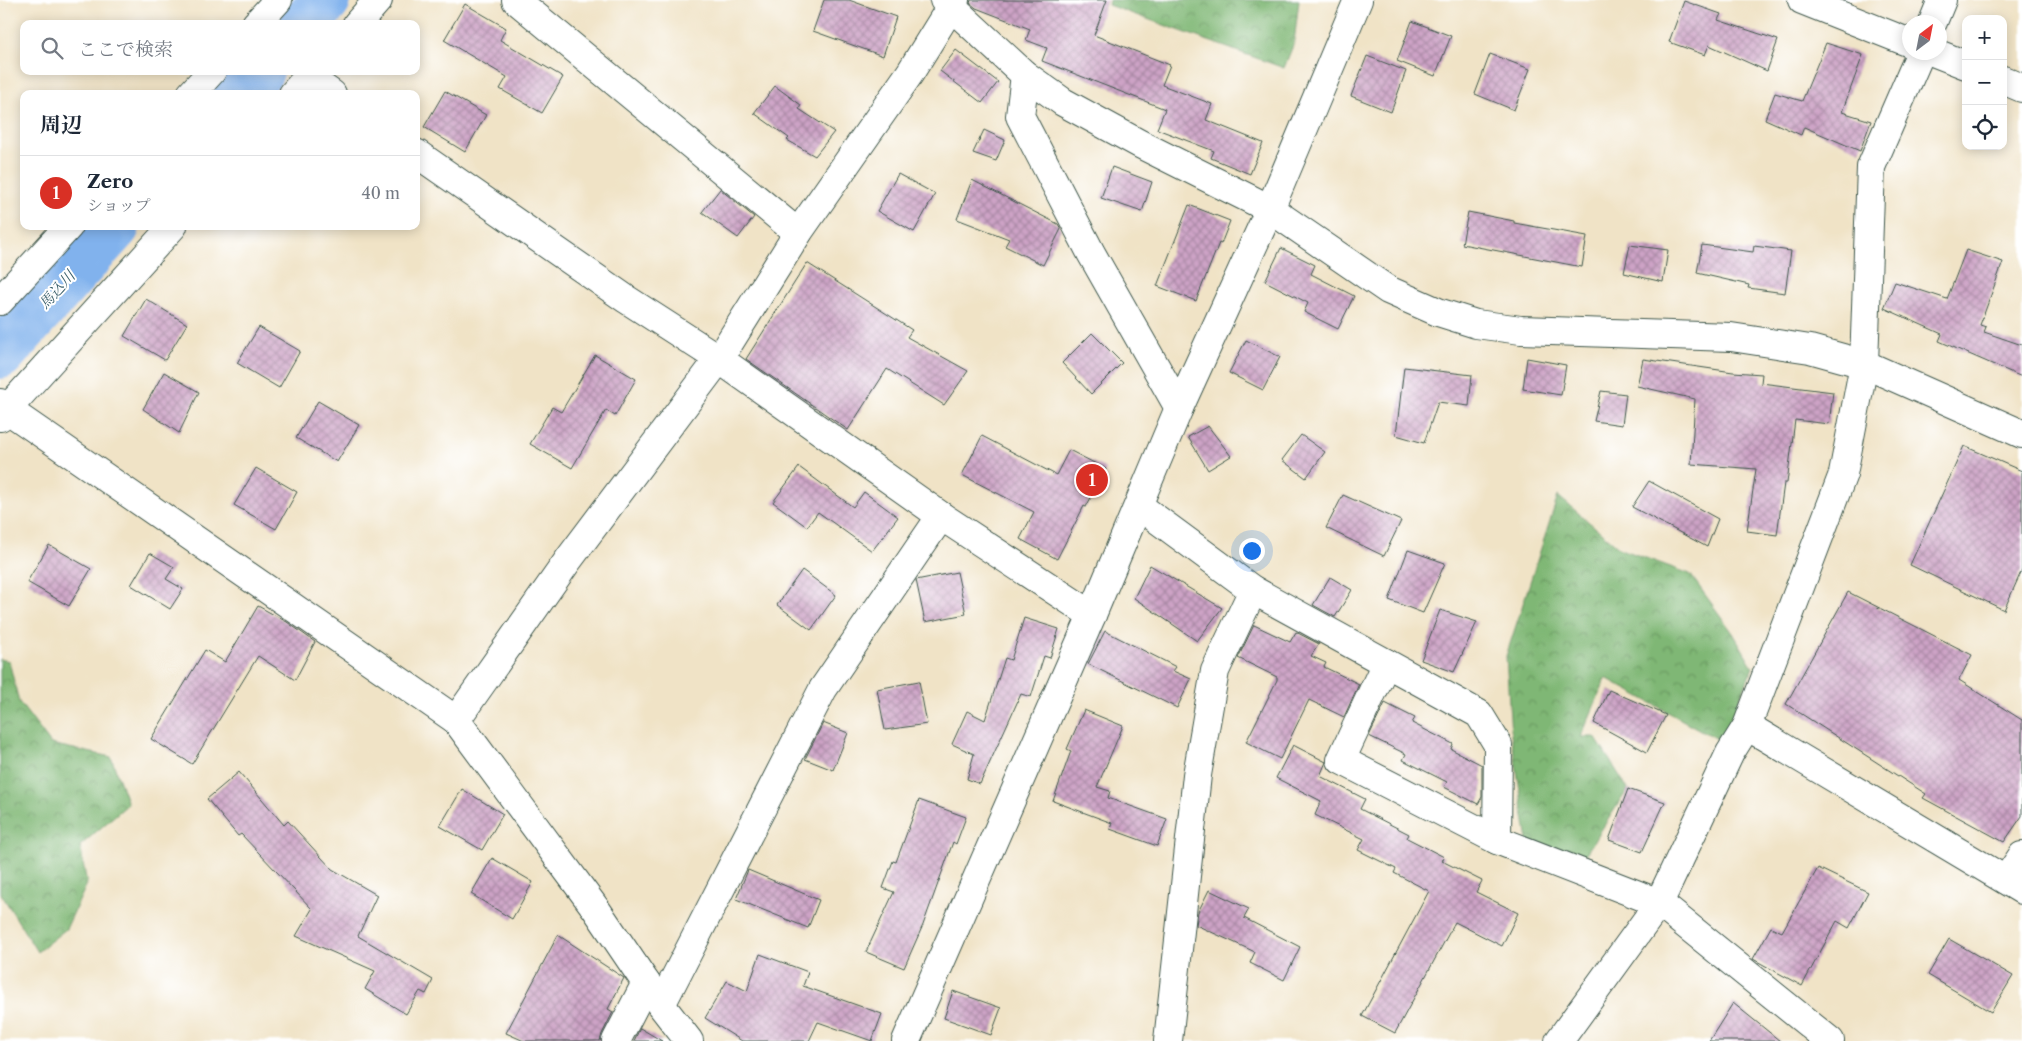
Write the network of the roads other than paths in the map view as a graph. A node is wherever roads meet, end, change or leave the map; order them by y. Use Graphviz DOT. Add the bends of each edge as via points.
graph roads {
  1 [pos="278,0"];
  2 [pos="378,0"];
  3 [pos="516,0"];
  4 [pos="1358,0"];
  5 [pos="1802,0"];
  6 [pos="1942,0"];
  7 [pos="951,3"];
  8 [pos="1936,15"];
  9 [pos="260,20"];
  10 [pos="360,20"];
  11 [pos="1902,40"];
  12 [pos="1947,58"];
  13 [pos="1918,60"];
  14 [pos="1962,63"];
  15 [pos="208,75"];
  16 [pos="1025,76"];
  17 [pos="305,81"];
  18 [pos="2007,82"];
  19 [pos="2022,88"];
  20 [pos="195,90"];
  21 [pos="324,90"];
  22 [pos="420,156"];
  23 [pos="1270,209"];
  24 [pos="65,230"];
  25 [pos="169,230"];
  26 [pos="798,233"];
  27 [pos="0,301"];
  28 [pos="719,359"];
  29 [pos="1864,364"];
  30 [pos="1179,408"];
  31 [pos="2,410"];
  32 [pos="2022,434"];
  33 [pos="1139,506"];
  34 [pos="941,516"];
  35 [pos="1254,590"];
  36 [pos="1092,614"];
  37 [pos="1386,663"];
  38 [pos="456,720"];
  39 [pos="1747,726"];
  40 [pos="1497,840"];
  41 [pos="2022,856"];
  42 [pos="2014,885"];
  43 [pos="1659,903"];
  44 [pos="653,994"];
  45 [pos="616,1041"];
  46 [pos="689,1041"];
  47 [pos="906,1041"];
  48 [pos="1168,1041"];
  49 [pos="1559,1041"];
  50 [pos="1830,1041"];
  1 -- 9 [label="street"];
  2 -- 10 [label="street"];
  3 -- 26 [label="street"];
  4 -- 23 [label="street"];
  5 -- 11 [label="street"];
  6 -- 8 [label="street"];
  7 -- 16 [label="street"];
  7 -- 26 [label="street" via="910,74"];
  12 -- 14 [label="street"];
  13 -- 29 [label="street" via="1871,167"];
  15 -- 20 [label="street"];
  16 -- 23 [label="street" via="1063,102 1140,144"];
  16 -- 30 [label="street" via="1020,116 1091,252"];
  17 -- 21 [label="street"];
  18 -- 19 [label="street"];
  22 -- 28 [label="street" via="626,299"];
  23 -- 29 [label="street" via="1388,290 1438,312 1476,324 1520,330 1731,337 1810,349"];
  23 -- 30 [label="street"];
  24 -- 27 [label="street"];
  25 -- 31 [label="street"];
  26 -- 28 [label="street"];
  28 -- 34 [label="street"];
  28 -- 38 [label="street" via="569,559"];
  29 -- 32 [label="street"];
  29 -- 39 [label="street" via="1843,474"];
  30 -- 33 [label="street"];
  31 -- 38 [label="street"];
  33 -- 35 [label="street"];
  33 -- 36 [label="street"];
  34 -- 36 [label="street"];
  34 -- 44 [label="street" via="823,689"];
  35 -- 37 [label="street"];
  35 -- 48 [label="street" via="1215,671 1197,775"];
  36 -- 47 [label="street"];
  37 -- 40 [label="street" via="1479,714 1498,745"];
  37 -- 40 [label="street" via="1341,760"];
  38 -- 44 [label="street" via="596,909"];
  39 -- 42 [label="street"];
  39 -- 43 [label="street" via="1730,753"];
  40 -- 43 [label="street"];
  41 -- 42 [label="street"];
  43 -- 49 [label="street"];
  43 -- 50 [label="street"];
  44 -- 45 [label="street"];
  44 -- 46 [label="street"];
}
